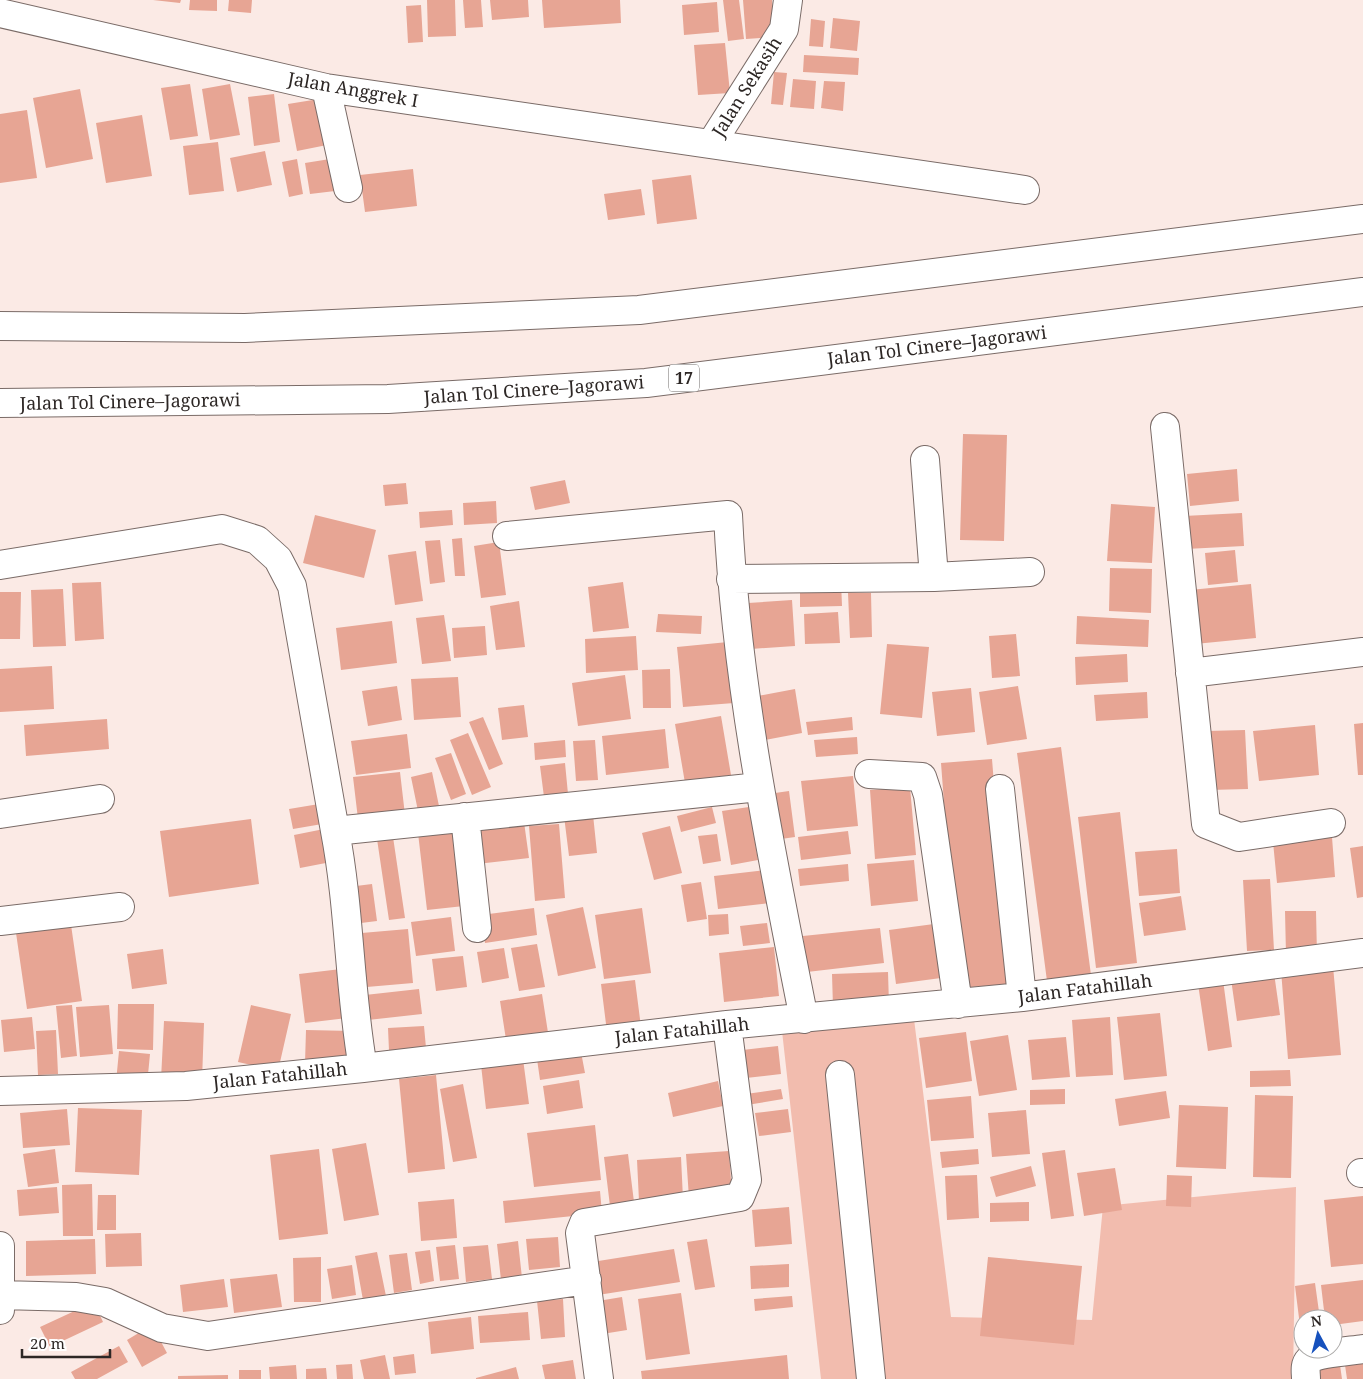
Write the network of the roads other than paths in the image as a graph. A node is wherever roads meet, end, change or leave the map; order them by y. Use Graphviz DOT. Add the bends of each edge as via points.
graph roads {
  1 [pos="788,0"];
  2 [pos="0,13"];
  3 [pos="326,88"];
  4 [pos="711,144"];
  5 [pos="348,188"];
  6 [pos="1025,190"];
  7 [pos="1363,218"];
  8 [pos="1363,292"];
  9 [pos="0,326"];
  10 [pos="0,403"];
  11 [pos="1165,426"];
  12 [pos="925,460"];
  13 [pos="507,536"];
  14 [pos="0,565"];
  15 [pos="1030,572"];
  16 [pos="934,577"];
  17 [pos="731,579"];
  18 [pos="1363,652"];
  19 [pos="1190,673"];
  20 [pos="869,774"];
  21 [pos="759,787"];
  22 [pos="1000,789"];
  23 [pos="100,799"];
  24 [pos="0,814"];
  25 [pos="465,818"];
  26 [pos="1331,822"];
  27 [pos="335,831"];
  28 [pos="120,906"];
  29 [pos="0,921"];
  30 [pos="477,928"];
  31 [pos="1363,953"];
  32 [pos="1022,997"];
  33 [pos="958,1004"];
  34 [pos="804,1019"];
  35 [pos="727,1025"];
  36 [pos="363,1068"];
  37 [pos="840,1075"];
  38 [pos="0,1091"];
  39 [pos="0,1246"];
  40 [pos="587,1280"];
  41 [pos="0,1303"];
  42 [pos="1363,1349"];
  43 [pos="599,1379"];
  44 [pos="871,1379"];
  45 [pos="1306,1379"];
  1 -- 4 [label="main road, Jalan Sekasih" via="784,28"];
  2 -- 3 [label="main road, Jalan Anggrek I"];
  3 -- 4 [label="main road, Jalan Anggrek I"];
  3 -- 5 [label="main road"];
  4 -- 6 [label="main road, Jalan Anggrek I"];
  7 -- 9 [label="main road" via="640,310 245,328"];
  8 -- 10 [label="main road, Jalan Tol Cinere–Jagorawi / 17" via="646,383 388,399"];
  11 -- 19 [label="main road"];
  12 -- 16 [label="main road"];
  13 -- 17 [label="main road" via="728,516"];
  14 -- 27 [label="main road" via="222,529 256,540 278,559 292,586"];
  15 -- 16 [label="main road"];
  16 -- 17 [label="main road"];
  17 -- 21 [label="main road"];
  18 -- 19 [label="main road"];
  19 -- 26 [label="main road" via="1206,824 1239,837"];
  20 -- 33 [label="main road" via="922,777 928,795"];
  21 -- 25 [label="main road"];
  21 -- 34 [label="main road"];
  22 -- 32 [label="main road"];
  23 -- 24 [label="main road"];
  25 -- 27 [label="main road"];
  25 -- 30 [label="main road"];
  27 -- 36 [label="main road"];
  28 -- 29 [label="main road"];
  31 -- 32 [label="main road, Jalan Fatahillah"];
  32 -- 33 [label="main road, Jalan Fatahillah"];
  33 -- 34 [label="main road, Jalan Fatahillah"];
  34 -- 35 [label="main road, Jalan Fatahillah"];
  35 -- 36 [label="main road, Jalan Fatahillah"];
  35 -- 40 [label="main road" via="747,1180 740,1197 584,1223 580,1232"];
  36 -- 38 [label="main road, Jalan Fatahillah" via="186,1086"];
  37 -- 44 [label="main road"];
  39 -- 41 [label="main road"];
  40 -- 41 [label="main road" via="208,1336 162,1328 105,1302 76,1297"];
  40 -- 43 [label="main road"];
  42 -- 45 [label="main road" via="1316,1356 1308,1361"];
}
